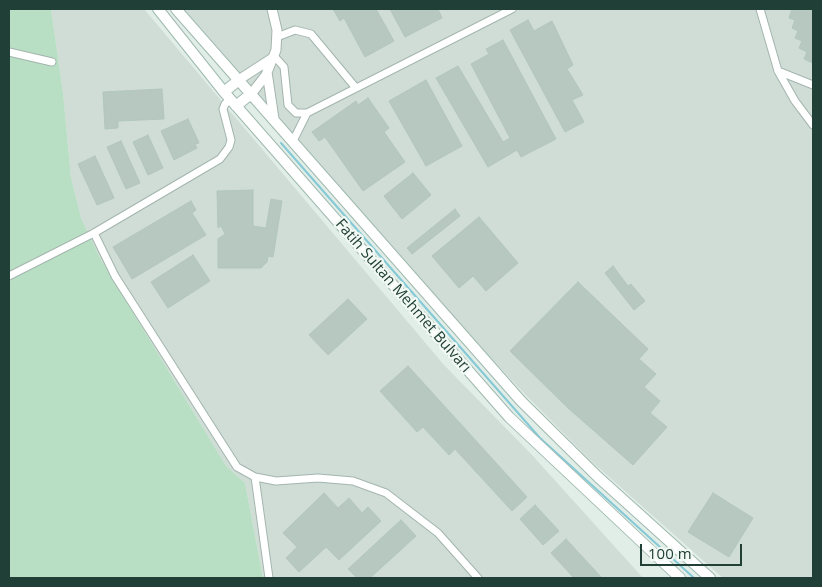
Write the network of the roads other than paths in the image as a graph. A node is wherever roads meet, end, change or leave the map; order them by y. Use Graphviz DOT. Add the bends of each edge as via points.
graph roads {
  1 [pos="158,9"];
  2 [pos="176,9"];
  3 [pos="272,9"];
  4 [pos="512,9"];
  5 [pos="760,9"];
  6 [pos="277,37"];
  7 [pos="9,52"];
  8 [pos="275,57"];
  9 [pos="52,62"];
  10 [pos="778,71"];
  11 [pos="267,72"];
  12 [pos="240,79"];
  13 [pos="813,85"];
  14 [pos="356,88"];
  15 [pos="252,93"];
  16 [pos="230,99"];
  17 [pos="307,113"];
  18 [pos="274,119"];
  19 [pos="813,125"];
  20 [pos="293,141"];
  21 [pos="94,233"];
  22 [pos="9,276"];
  23 [pos="255,477"];
  24 [pos="666,566"];
  25 [pos="270,578"];
  26 [pos="478,578"];
  27 [pos="674,578"];
  28 [pos="680,578"];
  29 [pos="710,578"];
  1 -- 16 [label="main road, Fatih Sultan Mehmet Bulvarı"];
  2 -- 12 [label="main road, Fatih Sultan Mehmet Bulvarı"];
  3 -- 6 [label="street"];
  4 -- 14 [label="street"];
  5 -- 10 [label="street"];
  6 -- 8 [label="street"];
  6 -- 14 [label="street" via="295,30 311,34"];
  7 -- 9 [label="street"];
  8 -- 11 [label="street"];
  8 -- 12 [label="street"];
  8 -- 17 [label="street" via="284,67 288,106 296,113"];
  10 -- 13 [label="street"];
  10 -- 19 [label="street"];
  11 -- 15 [label="street"];
  11 -- 18 [label="street"];
  12 -- 15 [label="main road, Fatih Sultan Mehmet Bulvarı"];
  12 -- 16 [label="main road"];
  14 -- 17 [label="street"];
  15 -- 16 [label="main road"];
  15 -- 18 [label="main road, Fatih Sultan Mehmet Bulvarı"];
  16 -- 21 [label="street" via="223,109 231,140 226,154"];
  16 -- 24 [label="main road, Fatih Sultan Mehmet Bulvarı" via="509,416"];
  17 -- 20 [label="street"];
  18 -- 20 [label="main road, Fatih Sultan Mehmet Bulvarı"];
  20 -- 29 [label="main road, Fatih Sultan Mehmet Bulvarı" via="521,401 598,477"];
  21 -- 22 [label="street"];
  21 -- 23 [label="street" via="115,276 219,440 238,467"];
  23 -- 25 [label="street"];
  23 -- 26 [label="street" via="276,481 318,478 353,481 386,493 438,533"];
  24 -- 27 [label="street"];
  24 -- 28 [label="main road, Fatih Sultan Mehmet Bulvarı"];
}
